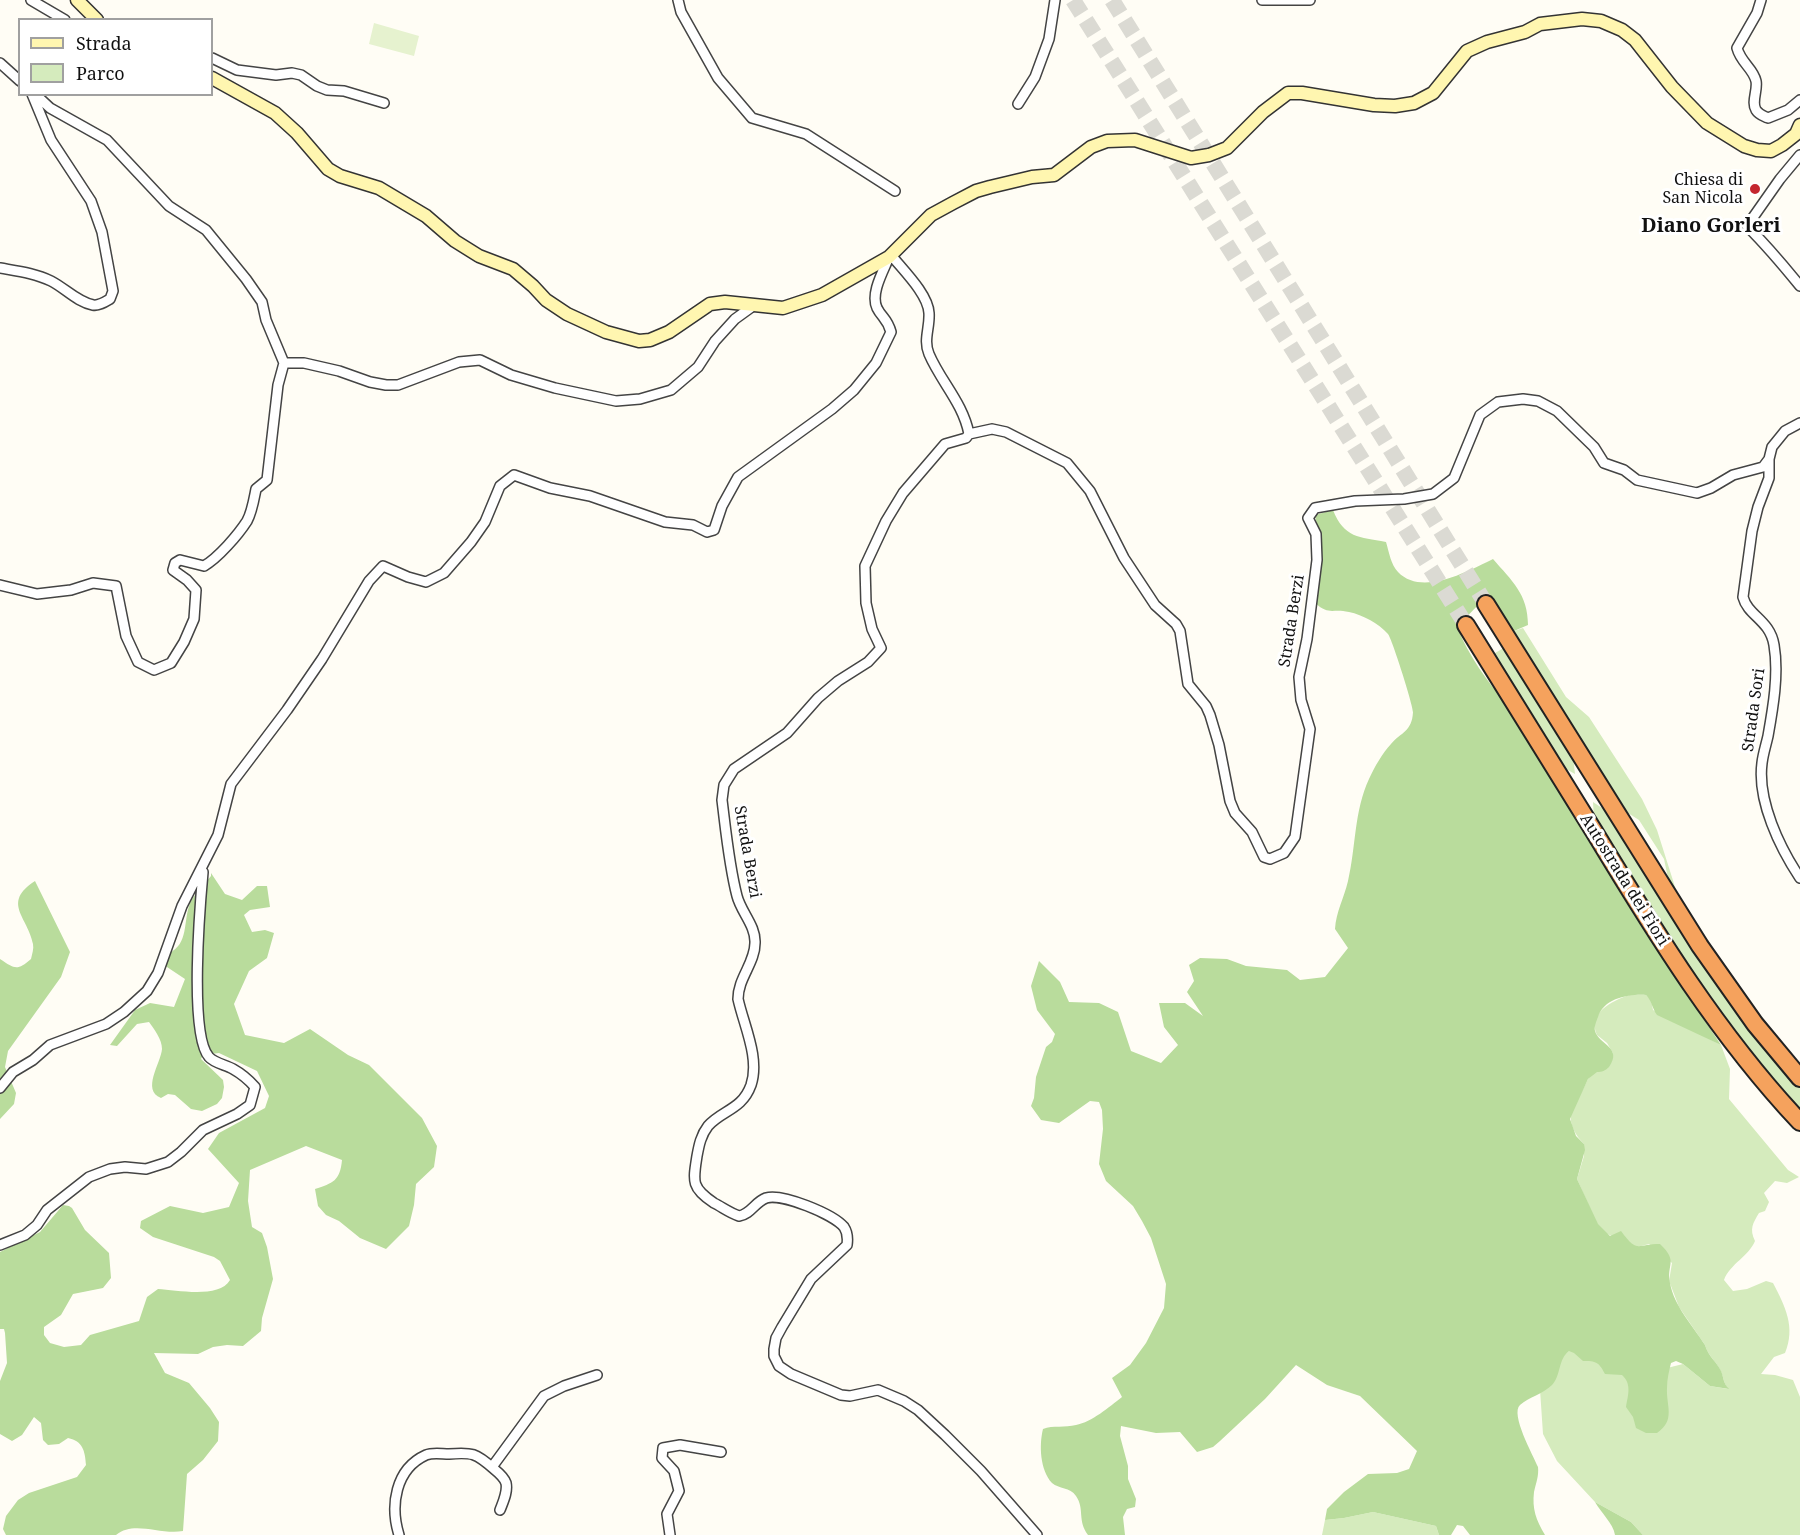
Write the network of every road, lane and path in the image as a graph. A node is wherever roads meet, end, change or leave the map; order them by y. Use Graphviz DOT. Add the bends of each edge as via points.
graph roads {
  1 [pos="31,0"];
  2 [pos="77,0"];
  3 [pos="678,0"];
  4 [pos="1055,0"];
  5 [pos="1263,0"];
  6 [pos="1310,0"];
  7 [pos="1761,0"];
  8 [pos="62,18"];
  9 [pos="95,18"];
  10 [pos="213,58"];
  11 [pos="0,63"];
  12 [pos="18,79"];
  13 [pos="213,79"];
  14 [pos="34,96"];
  15 [pos="35,96"];
  16 [pos="1800,100"];
  17 [pos="384,103"];
  18 [pos="1018,104"];
  19 [pos="1800,125"];
  20 [pos="1800,155"];
  21 [pos="895,192"];
  22 [pos="890,256"];
  23 [pos="0,268"];
  24 [pos="1800,286"];
  25 [pos="753,306"];
  26 [pos="284,363"];
  27 [pos="1800,423"];
  28 [pos="969,434"];
  29 [pos="1769,459"];
  30 [pos="0,585"];
  31 [pos="1486,604"];
  32 [pos="1466,625"];
  33 [pos="203,867"];
  34 [pos="1800,878"];
  35 [pos="1800,1078"];
  36 [pos="0,1088"];
  37 [pos="1800,1122"];
  38 [pos="0,1245"];
  39 [pos="597,1375"];
  40 [pos="721,1452"];
  41 [pos="492,1467"];
  42 [pos="501,1510"];
  43 [pos="399,1535"];
  44 [pos="670,1535"];
  45 [pos="1037,1535"];
  1 -- 8 [label="street"];
  2 -- 9 [label="main road"];
  3 -- 21 [label="street" via="718,78 752,118 806,134"];
  4 -- 18 [label="street" via="1049,39 1035,76"];
  5 -- 6 [label="street"];
  7 -- 16 [label="street" via="1737,48 1756,81 1756,110 1768,118"];
  10 -- 17 [label="street" via="237,70 301,75 327,90"];
  11 -- 12 [label="street"];
  13 -- 25 [label="main road" via="275,113 328,169 379,188 426,216 479,256 513,268 546,300 585,324 639,341 650,340 710,304"];
  14 -- 23 [label="street" via="51,140 91,201 102,232 113,291 111,299 93,305 32,274"];
  15 -- 26 [label="street" via="107,140 169,206 206,230 262,302"];
  19 -- 22 [label="main road" via="1796,134 1770,151 1744,146 1707,123 1622,30 1601,21 1582,19 1540,24 1467,51 1433,93 1414,103 1374,105 1288,93 1227,148 1191,158 1135,140 1107,141 1091,147 1054,175 976,191 930,215"];
  20 -- 24 [label="street" via="1747,226"];
  22 -- 25 [label="main road" via="843,285 798,305"];
  22 -- 28 [label="street" via="927,303 926,346 959,406"];
  22 -- 33 [label="street" via="875,300 891,332 876,363 832,409 738,477 714,530 707,532 693,525 646,517 591,496 550,488 514,475 500,486 485,522 444,573 426,582 383,566 369,580 287,710 231,784 219,835"];
  25 -- 26 [label="street" via="735,319 698,367 671,390 640,399 616,401 555,388 511,375 480,360 459,362 399,385 370,382 304,363"];
  26 -- 30 [label="street" via="267,480 256,489 247,520 204,566 180,560 175,563 173,570 196,590 194,619 171,663 154,670 138,662 126,636 116,586 93,583 37,594"];
  27 -- 29 [label="street, Strada Sori" via="1785,431 1772,447"];
  28 -- 29 [label="street, Strada Berzi" via="992,429 1006,432 1067,463 1090,491 1124,558 1155,605 1180,632 1188,684 1210,715 1230,801 1264,856 1270,859 1284,853 1295,837 1310,729 1299,677 1317,560 1316,534 1308,518 1315,508 1433,495 1455,478 1479,415 1498,402 1523,399 1538,401 1557,411 1594,447 1604,463 1637,480 1697,493 1733,475 1763,467"];
  28 -- 45 [label="street, Strada Berzi" via="945,444 903,493 865,567 866,603 881,648 818,698 787,733 734,769 722,792 737,896 755,936 754,952 738,992 753,1074 742,1101 703,1133 694,1182 700,1194 739,1215 766,1198 777,1198 805,1205 833,1218 845,1229 848,1239 844,1249 805,1286 776,1338 774,1356 779,1366 841,1395 885,1391 918,1410 981,1471"];
  29 -- 34 [label="street, Strada Sori" via="1769,478 1752,531 1743,597 1770,631 1774,646 1773,699 1761,763 1762,778 1767,811 1786,857"];
  31 -- 35 [label="highway, Autostrada dei Fiori" via="1700,946 1755,1024"];
  32 -- 37 [label="highway, Autostrada dei Fiori" via="1697,994"];
  33 -- 36 [label="street" via="182,906 158,973 147,991 106,1024 51,1045 13,1072"];
  33 -- 38 [label="street" via="197,990 200,1039 210,1058 235,1070 255,1087 250,1105 203,1130 168,1162 146,1169 110,1169 89,1177 47,1210 25,1235"];
  39 -- 41 [label="street" via="544,1396"];
  40 -- 44 [label="street" via="680,1445 663,1448 662,1458 674,1471 679,1491 667,1514"];
  41 -- 42 [label="street" via="503,1476 506,1485"];
  41 -- 43 [label="street" via="470,1452 428,1454 411,1464 395,1496"];
}
